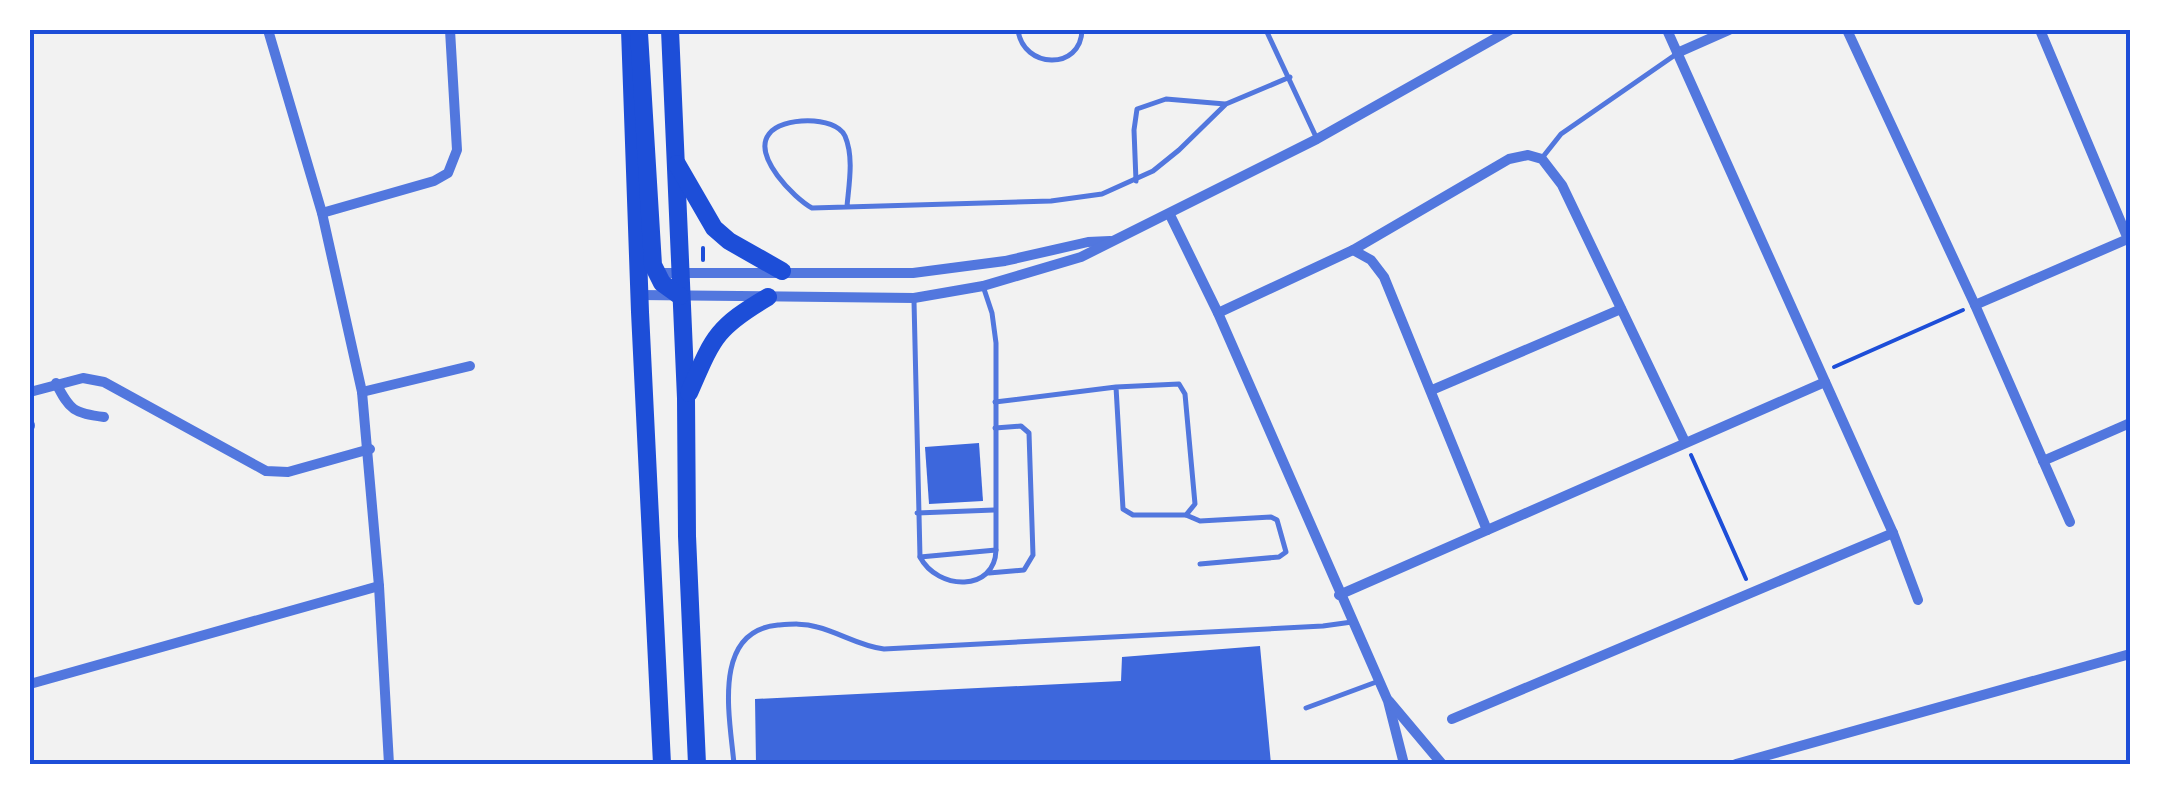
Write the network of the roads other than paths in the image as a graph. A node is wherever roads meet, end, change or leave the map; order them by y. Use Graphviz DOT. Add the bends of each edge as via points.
graph roads {
  1 [pos="268,30"];
  2 [pos="450,30"];
  3 [pos="630,30"];
  4 [pos="638,30"];
  5 [pos="670,30"];
  6 [pos="1018,30"];
  7 [pos="1082,30"];
  8 [pos="1266,30"];
  9 [pos="1510,30"];
  10 [pos="1666,30"];
  11 [pos="1730,30"];
  12 [pos="1846,30"];
  13 [pos="2040,30"];
  14 [pos="1677,53"];
  15 [pos="1290,77"];
  16 [pos="1226,104"];
  17 [pos="1317,139"];
  18 [pos="1542,159"];
  19 [pos="677,164"];
  20 [pos="1136,181"];
  21 [pos="847,206"];
  22 [pos="322,213"];
  23 [pos="1170,215"];
  24 [pos="2129,239"];
  25 [pos="1110,241"];
  26 [pos="1354,250"];
  27 [pos="974,264"];
  28 [pos="782,271"];
  29 [pos="913,272"];
  30 [pos="647,274"];
  31 [pos="679,274"];
  32 [pos="984,286"];
  33 [pos="639,295"];
  34 [pos="680,296"];
  35 [pos="768,297"];
  36 [pos="914,298"];
  37 [pos="1975,305"];
  38 [pos="1620,309"];
  39 [pos="1218,313"];
  40 [pos="470,366"];
  41 [pos="1823,377"];
  42 [pos="56,384"];
  43 [pos="1116,387"];
  44 [pos="1432,390"];
  45 [pos="30,392"];
  46 [pos="362,392"];
  47 [pos="686,398"];
  48 [pos="995,402"];
  49 [pos="104,418"];
  50 [pos="2130,423"];
  51 [pos="995,428"];
  52 [pos="1684,442"];
  53 [pos="370,449"];
  54 [pos="2043,461"];
  55 [pos="996,510"];
  56 [pos="918,514"];
  57 [pos="1186,515"];
  58 [pos="2070,522"];
  59 [pos="1487,530"];
  60 [pos="1893,533"];
  61 [pos="996,550"];
  62 [pos="920,557"];
  63 [pos="1200,564"];
  64 [pos="990,572"];
  65 [pos="379,586"];
  66 [pos="1339,595"];
  67 [pos="1918,600"];
  68 [pos="1352,622"];
  69 [pos="2130,654"];
  70 [pos="1379,681"];
  71 [pos="30,684"];
  72 [pos="1388,701"];
  73 [pos="1306,708"];
  74 [pos="1452,720"];
  75 [pos="388,764"];
  76 [pos="662,764"];
  77 [pos="697,764"];
  78 [pos="734,764"];
  79 [pos="1404,764"];
  80 [pos="1442,764"];
  81 [pos="1736,764"];
  1 -- 22 [label="street"];
  2 -- 22 [label="street" via="452,166 434,182"];
  3 -- 30 [label="main road"];
  4 -- 30 [label="main road" via="652,248"];
  5 -- 19 [label="main road"];
  6 -- 7 [label="lane" via="1024,49 1050,62 1075,51"];
  8 -- 15 [label="lane"];
  9 -- 17 [label="street"];
  10 -- 14 [label="street"];
  11 -- 14 [label="street"];
  12 -- 37 [label="street"];
  13 -- 24 [label="street"];
  14 -- 18 [label="lane" via="1562,134"];
  14 -- 41 [label="street"];
  15 -- 16 [label="lane"];
  15 -- 17 [label="lane"];
  16 -- 20 [label="lane" via="1180,150"];
  16 -- 20 [label="lane" via="1166,99 1137,110"];
  17 -- 23 [label="street"];
  18 -- 26 [label="street" via="1528,155 1492,166"];
  18 -- 38 [label="street" via="1562,185"];
  19 -- 28 [label="main road" via="714,228"];
  19 -- 31 [label="main road"];
  20 -- 21 [label="lane" via="1052,202"];
  21 -- 21 [label="lane" via="812,208 794,197 770,164 764,143 770,132 809,121 842,130"];
  22 -- 46 [label="street"];
  23 -- 25 [label="street"];
  23 -- 39 [label="street"];
  24 -- 37 [label="street"];
  25 -- 27 [label="street"];
  25 -- 32 [label="street" via="1081,257"];
  26 -- 39 [label="street"];
  26 -- 44 [label="street" via="1384,277"];
  27 -- 29 [label="street"];
  27 -- 32 [label="street"];
  28 -- 29 [label="street"];
  28 -- 31 [label="street"];
  29 -- 36 [label="street"];
  30 -- 31 [label="street"];
  30 -- 33 [label="main road"];
  30 -- 34 [label="main road"];
  31 -- 34 [label="main road"];
  32 -- 36 [label="street"];
  32 -- 48 [label="lane" via="994,328"];
  33 -- 34 [label="street"];
  33 -- 76 [label="main road"];
  34 -- 35 [label="street"];
  34 -- 47 [label="main road"];
  35 -- 36 [label="street"];
  35 -- 47 [label="main road" via="713,340"];
  36 -- 56 [label="lane"];
  37 -- 54 [label="street"];
  38 -- 44 [label="street"];
  38 -- 52 [label="street"];
  39 -- 66 [label="street"];
  40 -- 46 [label="street"];
  41 -- 52 [label="street"];
  41 -- 60 [label="street"];
  42 -- 45 [label="street"];
  42 -- 49 [label="street" via="76,413"];
  42 -- 53 [label="street" via="83,378 120,388 266,470 288,472"];
  43 -- 48 [label="lane"];
  43 -- 57 [label="lane" via="1123,509 1133,515"];
  43 -- 57 [label="lane" via="1183,388 1194,504"];
  44 -- 59 [label="street"];
  46 -- 53 [label="street"];
  47 -- 77 [label="main road"];
  48 -- 51 [label="lane"];
  50 -- 54 [label="street"];
  51 -- 55 [label="lane"];
  51 -- 64 [label="lane" via="1021,426 1029,433 1033,555 1024,570"];
  52 -- 59 [label="street"];
  53 -- 65 [label="street"];
  54 -- 58 [label="street"];
  55 -- 56 [label="lane"];
  55 -- 61 [label="lane"];
  56 -- 62 [label="lane"];
  57 -- 63 [label="lane" via="1200,521 1271,516 1286,552"];
  59 -- 66 [label="street"];
  60 -- 67 [label="street"];
  60 -- 74 [label="street"];
  61 -- 62 [label="lane"];
  61 -- 64 [label="lane"];
  62 -- 64 [label="lane" via="946,581"];
  65 -- 71 [label="street"];
  65 -- 75 [label="street"];
  66 -- 68 [label="street"];
  68 -- 70 [label="street"];
  68 -- 78 [label="lane" via="884,649 820,627 766,626 734,653 728,680"];
  69 -- 81 [label="street"];
  70 -- 72 [label="street"];
  70 -- 73 [label="lane"];
  72 -- 79 [label="street"];
  72 -- 80 [label="street"];
}
